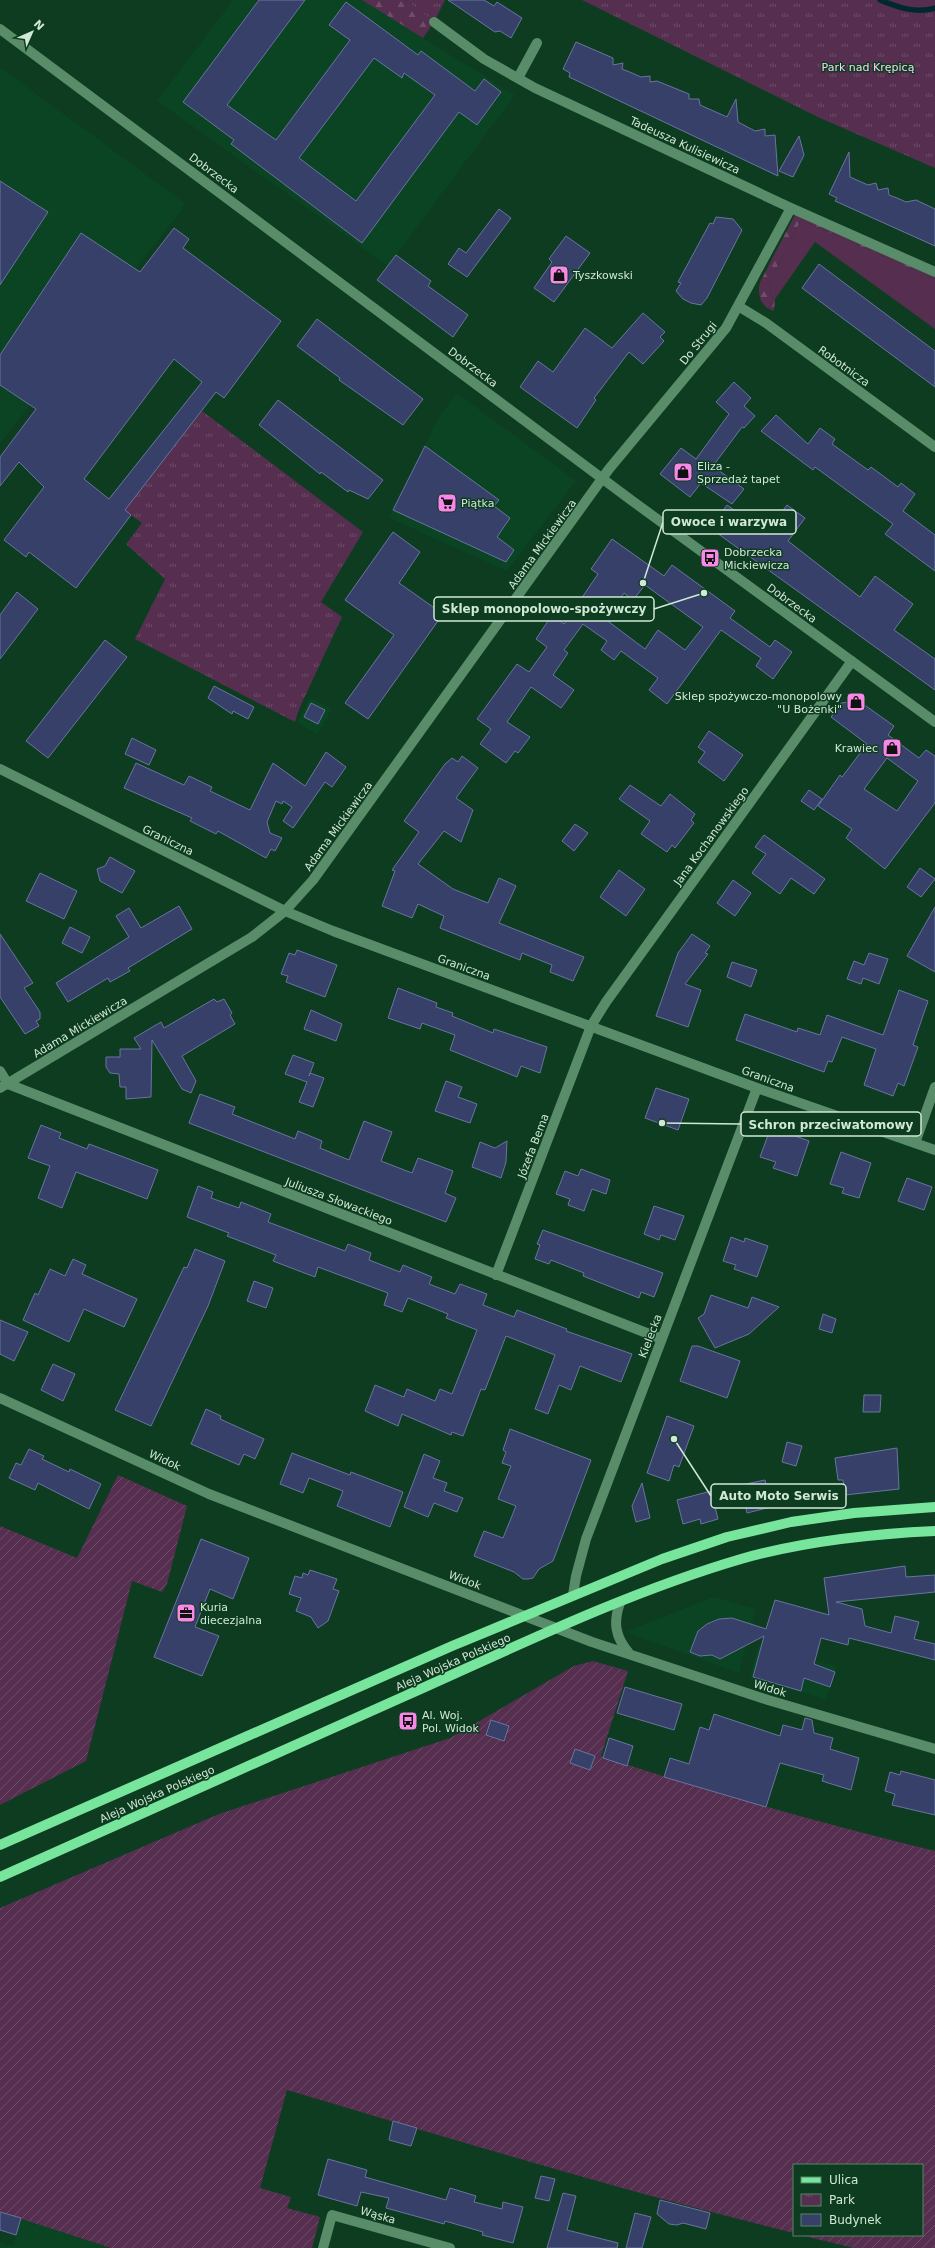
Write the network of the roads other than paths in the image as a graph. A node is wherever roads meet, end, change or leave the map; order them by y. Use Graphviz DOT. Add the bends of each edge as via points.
graph roads {
  1 [pos="434,22"];
  2 [pos="0,28"];
  3 [pos="537,43"];
  4 [pos="518,78"];
  5 [pos="791,208"];
  6 [pos="935,272"];
  7 [pos="738,306"];
  8 [pos="935,447"];
  9 [pos="602,479"];
  10 [pos="852,662"];
  11 [pos="935,722"];
  12 [pos="0,769"];
  13 [pos="285,911"];
  14 [pos="591,1026"];
  15 [pos="0,1071"];
  16 [pos="4,1086"];
  17 [pos="935,1087"];
  18 [pos="757,1088"];
  19 [pos="915,1143"];
  20 [pos="935,1150"];
  21 [pos="496,1275"];
  22 [pos="662,1340"];
  23 [pos="0,1398"];
  24 [pos="935,1507"];
  25 [pos="935,1531"];
  26 [pos="573,1595"];
  27 [pos="620,1603"];
  28 [pos="524,1616"];
  29 [pos="559,1628"];
  30 [pos="628,1653"];
  31 [pos="935,1749"];
  32 [pos="0,1845"];
  33 [pos="0,1877"];
  34 [pos="323,2248"];
  35 [pos="450,2248"];
  1 -- 4 [label="street, Tadeusza Kulisiewicza" via="484,59"];
  2 -- 9 [label="street, Dobrzecka"];
  3 -- 4 [label="street"];
  4 -- 5 [label="street, Tadeusza Kulisiewicza"];
  5 -- 6 [label="street, Tadeusza Kulisiewicza"];
  5 -- 7 [label="street, Do Strugi"];
  7 -- 8 [label="street, Robotnicza" via="766,323"];
  7 -- 9 [label="street, Do Strugi" via="718,339"];
  9 -- 10 [label="street, Dobrzecka"];
  9 -- 13 [label="street, Adama Mickiewicza" via="313,880"];
  10 -- 11 [label="street, Dobrzecka"];
  10 -- 14 [label="street, Jana Kochanowskiego"];
  12 -- 13 [label="street, Graniczna"];
  13 -- 14 [label="street, Graniczna"];
  13 -- 16 [label="street, Adama Mickiewicza" via="227,954"];
  14 -- 18 [label="street, Graniczna"];
  14 -- 21 [label="street, Józefa Bema"];
  15 -- 16 [label="street"];
  16 -- 21 [label="street, Juliusza Słowackiego"];
  17 -- 19 [label="street"];
  18 -- 19 [label="street, Graniczna"];
  18 -- 22 [label="street, Kielecka"];
  19 -- 20 [label="street, Graniczna"];
  21 -- 22 [label="street, Juliusza Słowackiego"];
  22 -- 26 [label="street, Kielecka" via="586,1539"];
  23 -- 28 [label="street, Widok" via="209,1494"];
  24 -- 26 [label="main road, Aleja Wojska Polskiego" via="818,1517 761,1528 684,1551"];
  25 -- 27 [label="main road, Aleja Wojska Polskiego" via="848,1538 780,1550 707,1570"];
  26 -- 28 [label="main road, Aleja Wojska Polskiego"];
  27 -- 29 [label="main road, Aleja Wojska Polskiego"];
  27 -- 30 [label="street" via="615,1622 616,1630 620,1642"];
  28 -- 29 [label="street, Widok"];
  28 -- 32 [label="main road, Aleja Wojska Polskiego"];
  29 -- 30 [label="street, Widok"];
  29 -- 33 [label="main road, Aleja Wojska Polskiego"];
  30 -- 31 [label="street, Widok" via="768,1700"];
  34 -- 35 [label="street, Wąska" via="332,2215"];
}
